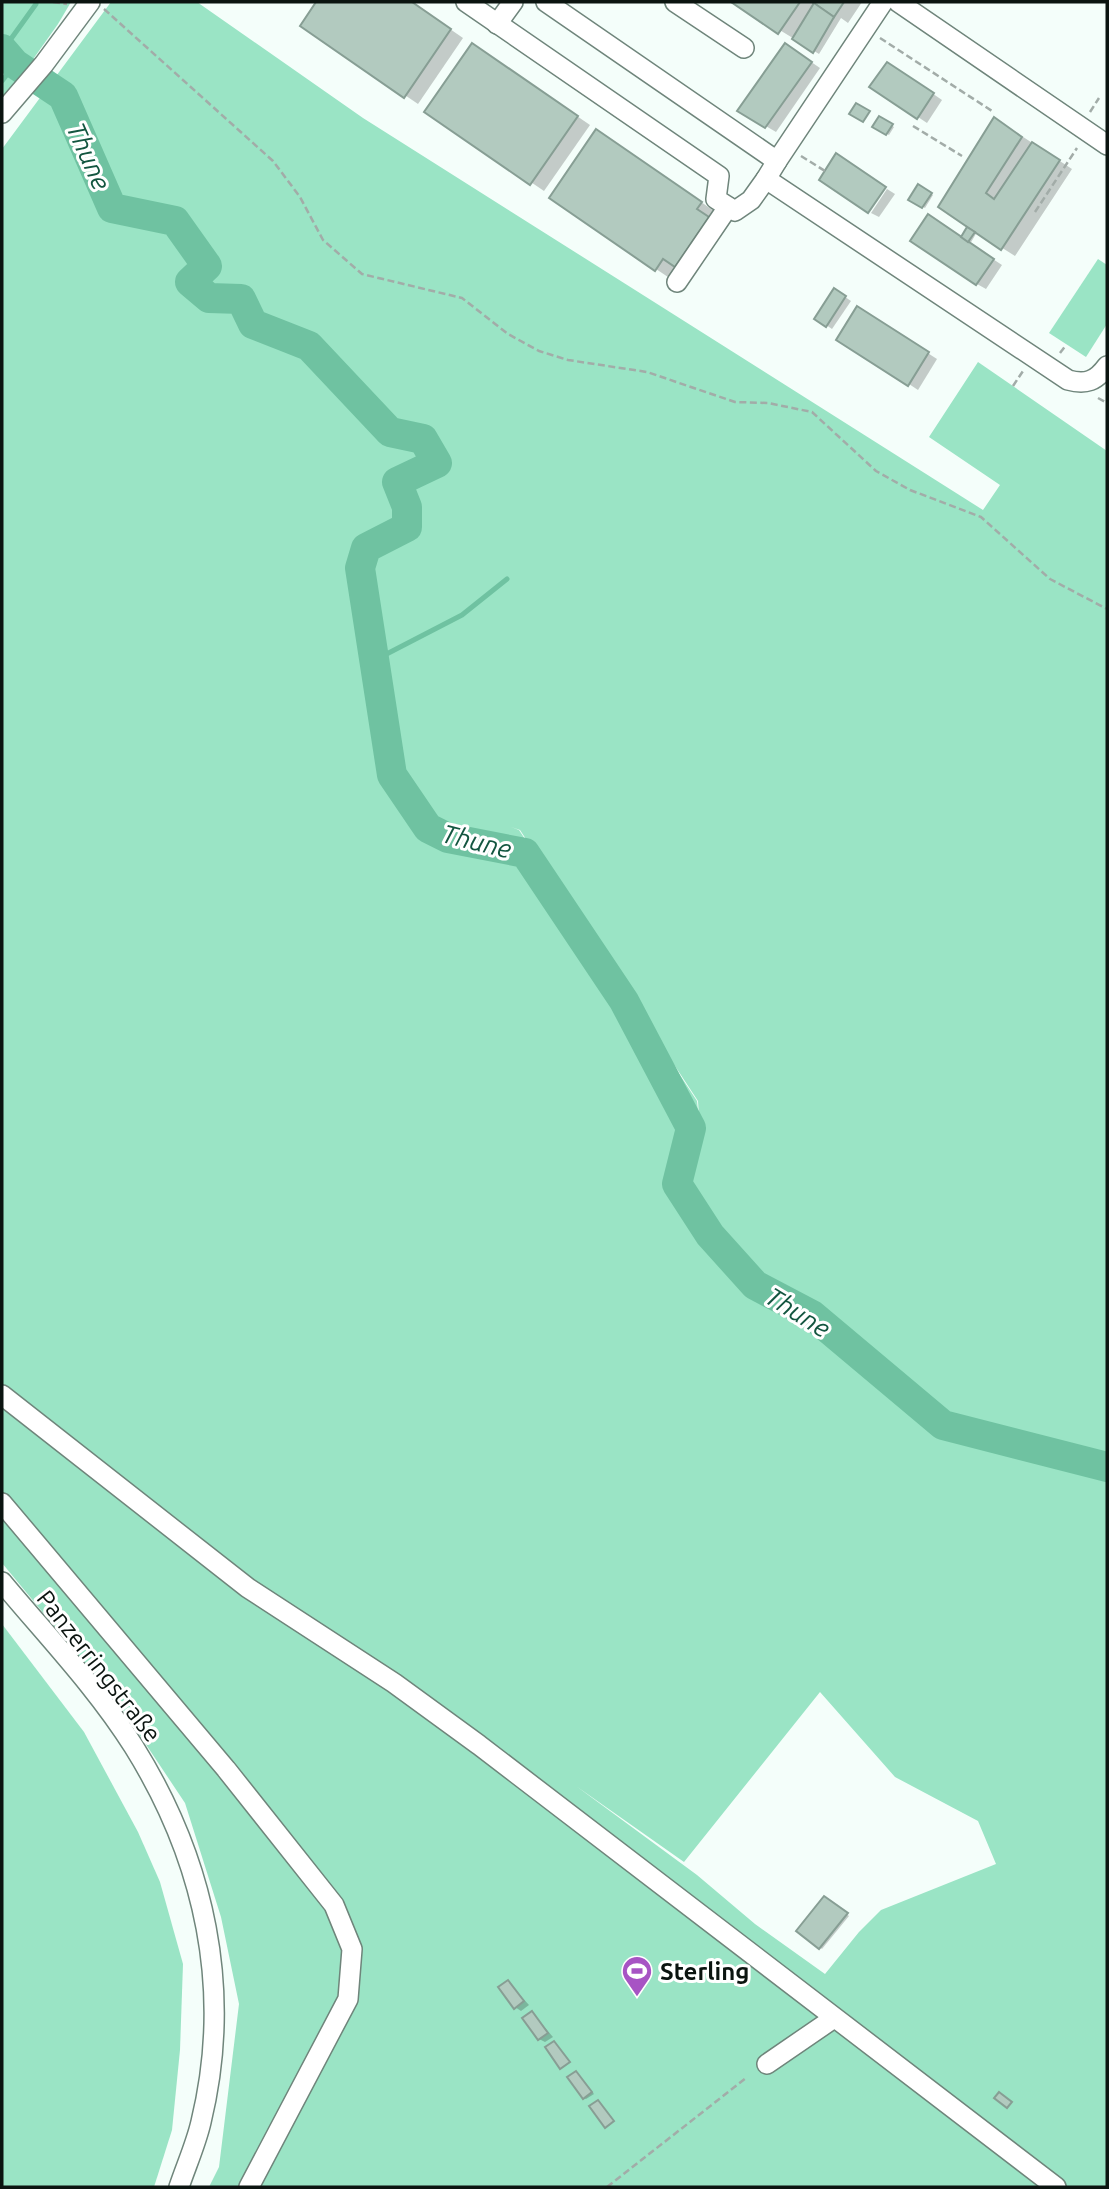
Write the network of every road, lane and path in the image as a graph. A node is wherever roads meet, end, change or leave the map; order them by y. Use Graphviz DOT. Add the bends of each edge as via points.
graph roads {
  1 [pos="53,2"];
  2 [pos="466,2"];
  3 [pos="513,2"];
  4 [pos="546,2"];
  5 [pos="675,2"];
  6 [pos="883,2"];
  7 [pos="898,2"];
  8 [pos="70,5"];
  9 [pos="97,5"];
  10 [pos="497,24"];
  11 [pos="866,28"];
  12 [pos="744,48"];
  13 [pos="992,111"];
  14 [pos="2,113"];
  15 [pos="912,126"];
  16 [pos="1088,132"];
  17 [pos="1107,145"];
  18 [pos="782,154"];
  19 [pos="962,156"];
  20 [pos="825,171"];
  21 [pos="766,179"];
  22 [pos="728,206"];
  23 [pos="1035,212"];
  24 [pos="677,282"];
  25 [pos="1107,366"];
  26 [pos="1107,609"];
  27 [pos="2,1395"];
  28 [pos="2,1503"];
  29 [pos="2,1582"];
  30 [pos="834,2018"];
  31 [pos="767,2064"];
  32 [pos="746,2078"];
  33 [pos="179,2187"];
  34 [pos="249,2187"];
  35 [pos="607,2187"];
  36 [pos="1056,2187"];
  1 -- 8 [label="path"];
  2 -- 10 [label="street"];
  3 -- 10 [label="street"];
  4 -- 18 [label="street"];
  5 -- 12 [label="street"];
  6 -- 11 [label="street"];
  7 -- 16 [label="street"];
  9 -- 14 [label="street"];
  9 -- 26 [label="path" via="273,161 300,197 323,240 362,274 462,298 508,334 568,360 648,372 735,402 812,412 876,471 910,490 981,517 1050,579"];
  10 -- 22 [label="street" via="719,176 716,199"];
  11 -- 13 [label="path"];
  11 -- 18 [label="street"];
  15 -- 19 [label="path"];
  16 -- 17 [label="street"];
  16 -- 23 [label="path"];
  18 -- 20 [label="path"];
  18 -- 21 [label="street"];
  21 -- 22 [label="street" via="751,200 735,211"];
  21 -- 25 [label="street" via="1068,380 1090,381"];
  22 -- 24 [label="street"];
  27 -- 30 [label="street" via="199,1552 468,1737"];
  28 -- 34 [label="street" via="334,1905 352,1949 348,1999"];
  29 -- 33 [label="street, Panzerringstraße" via="133,1746 167,1804 199,1887 213,1967 212,2046 201,2122"];
  30 -- 31 [label="street"];
  30 -- 36 [label="street"];
  32 -- 35 [label="path"];
}
